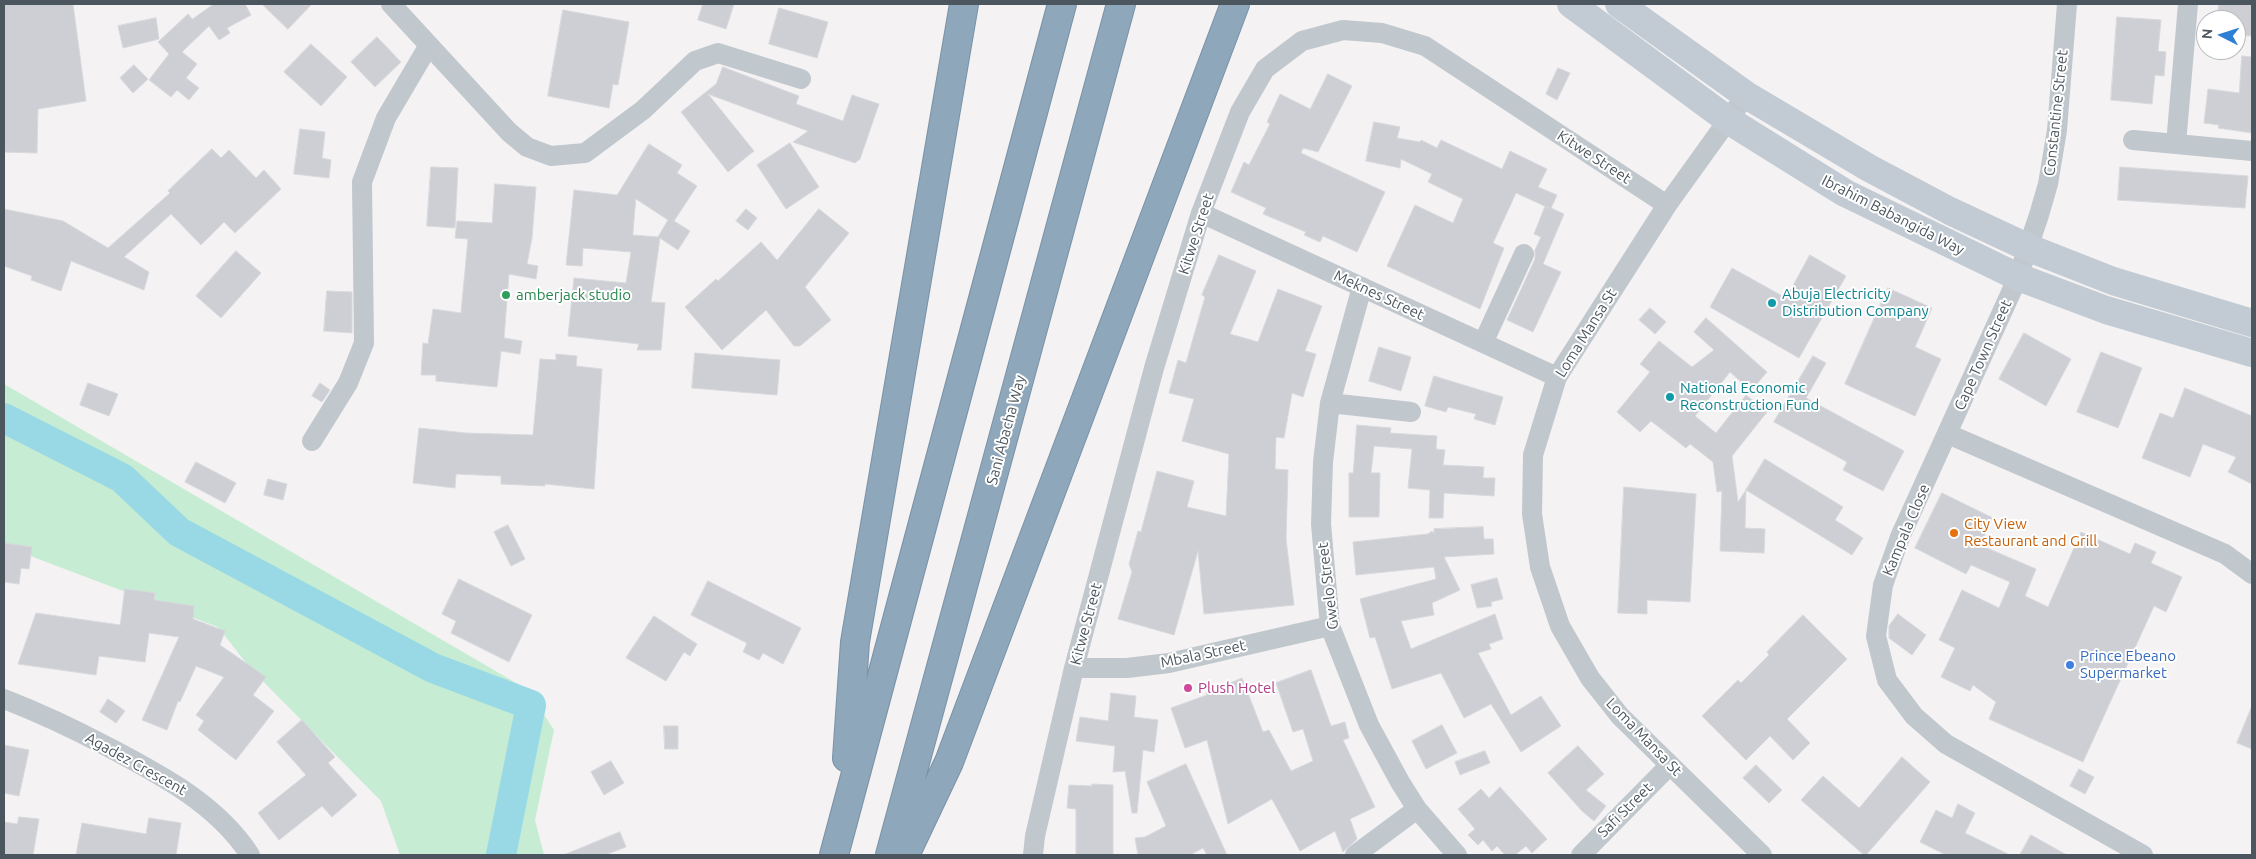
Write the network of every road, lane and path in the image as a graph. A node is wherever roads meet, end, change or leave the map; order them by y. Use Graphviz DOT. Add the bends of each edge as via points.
graph roads {
  1 [pos="391,4"];
  2 [pos="964,4"];
  3 [pos="1062,4"];
  4 [pos="1121,4"];
  5 [pos="1235,4"];
  6 [pos="1571,4"];
  7 [pos="1618,4"];
  8 [pos="2068,4"];
  9 [pos="2188,4"];
  10 [pos="429,45"];
  11 [pos="801,79"];
  12 [pos="1746,95"];
  13 [pos="1728,120"];
  14 [pos="2133,140"];
  15 [pos="2176,144"];
  16 [pos="2252,151"];
  17 [pos="1667,205"];
  18 [pos="1202,213"];
  19 [pos="2029,248"];
  20 [pos="1524,254"];
  21 [pos="2018,277"];
  22 [pos="1362,287"];
  23 [pos="2252,323"];
  24 [pos="1483,343"];
  25 [pos="2252,353"];
  26 [pos="1557,377"];
  27 [pos="1330,403"];
  28 [pos="1411,412"];
  29 [pos="1948,434"];
  30 [pos="312,441"];
  31 [pos="2252,574"];
  32 [pos="1330,626"];
  33 [pos="1074,668"];
  34 [pos="4,699"];
  35 [pos="1670,765"];
  36 [pos="1417,809"];
  37 [pos="842,822"];
  38 [pos="250,855"];
  39 [pos="834,855"];
  40 [pos="890,855"];
  41 [pos="905,855"];
  42 [pos="1033,855"];
  43 [pos="1355,855"];
  44 [pos="1457,855"];
  45 [pos="1581,855"];
  46 [pos="1762,855"];
  47 [pos="2143,855"];
  1 -- 10 [label="street"];
  2 -- 37 [label="highway" via="855,642"];
  3 -- 37 [label="highway"];
  4 -- 40 [label="highway, Sani Abacha Way"];
  5 -- 41 [label="highway" via="949,762"];
  6 -- 13 [label="main road, Ibrahim Babangida Way"];
  7 -- 12 [label="main road, Ibrahim Babangida Way"];
  8 -- 19 [label="street, Constantine Street" via="2053,160"];
  9 -- 15 [label="street"];
  10 -- 11 [label="street" via="509,132 527,147 551,156 585,153 643,110 695,61 718,52"];
  10 -- 30 [label="street" via="386,118 362,182 364,343 348,383"];
  12 -- 13 [label="street, Loma Mansa St"];
  12 -- 19 [label="main road, Ibrahim Babangida Way" via="1869,168"];
  13 -- 17 [label="street, Loma Mansa St"];
  13 -- 21 [label="main road, Ibrahim Babangida Way" via="1845,193"];
  14 -- 15 [label="street"];
  15 -- 16 [label="street"];
  17 -- 18 [label="street, Kitwe Street" via="1425,46 1382,33 1343,30 1302,41 1265,69 1240,112"];
  17 -- 26 [label="street, Loma Mansa St"];
  18 -- 22 [label="street, Meknes Street"];
  18 -- 33 [label="street, Kitwe Street" via="1154,368"];
  19 -- 21 [label="street, Constantine Street"];
  19 -- 23 [label="main road, Ibrahim Babangida Way" via="2113,281"];
  20 -- 24 [label="street"];
  21 -- 25 [label="main road, Ibrahim Babangida Way" via="2114,313"];
  21 -- 29 [label="street, Cape Town Street"];
  22 -- 24 [label="street, Meknes Street"];
  22 -- 27 [label="street, Gwelo Street"];
  24 -- 26 [label="street, Meknes Street"];
  26 -- 35 [label="street, Loma Mansa St" via="1533,455 1532,514 1540,567 1560,626 1590,678 1620,716"];
  27 -- 28 [label="street"];
  27 -- 32 [label="street, Gwelo Street" via="1323,462 1321,524"];
  29 -- 31 [label="street" via="2225,554"];
  29 -- 47 [label="street, Kampala Close" via="1900,537 1883,585 1876,636 1886,680 1914,716 1946,744"];
  32 -- 33 [label="street, Mbala Street" via="1169,663 1127,668"];
  32 -- 36 [label="street, Gwelo Street" via="1369,725"];
  33 -- 42 [label="street, Kitwe Street"];
  34 -- 38 [label="street, Agadez Crescent" via="46,715 146,767 196,798 238,837"];
  35 -- 45 [label="street, Safi Street"];
  35 -- 46 [label="street, Loma Mansa St"];
  36 -- 43 [label="street"];
  36 -- 44 [label="street, Gwelo Street"];
  37 -- 39 [label="highway"];
}
